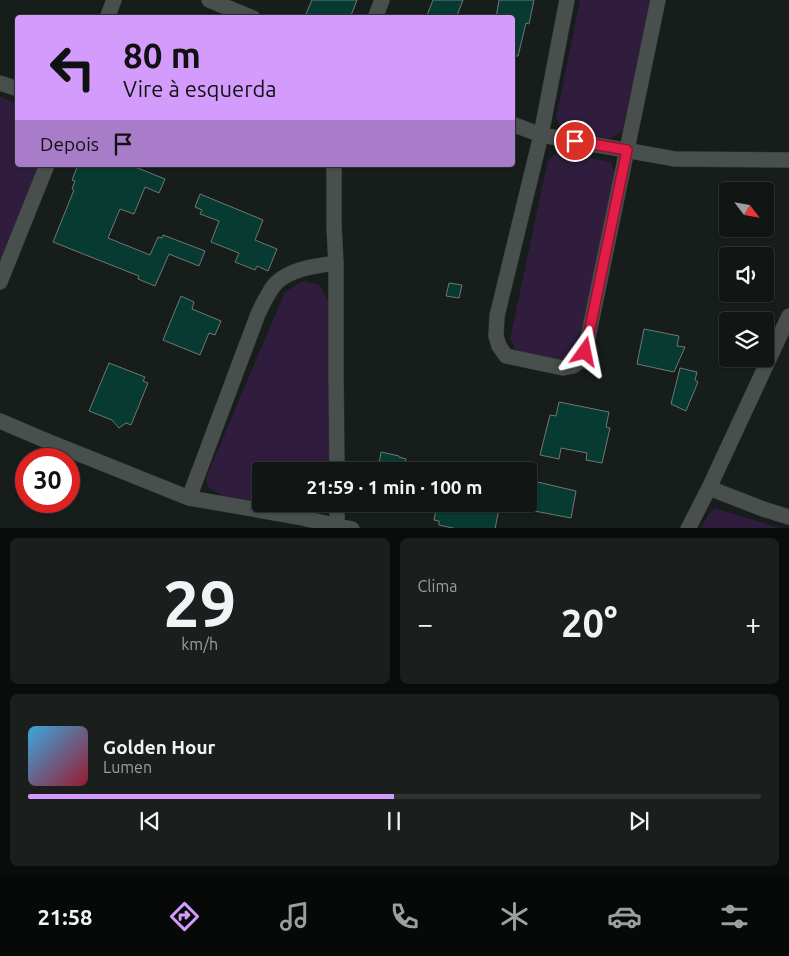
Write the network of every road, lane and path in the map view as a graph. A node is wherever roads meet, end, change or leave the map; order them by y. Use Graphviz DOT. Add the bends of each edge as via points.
graph roads {
  1 [pos="114,0"];
  2 [pos="209,0"];
  3 [pos="382,0"];
  4 [pos="568,0"];
  5 [pos="658,0"];
  6 [pos="108,15"];
  7 [pos="246,15"];
  8 [pos="376,15"];
  9 [pos="0,83"];
  10 [pos="15,88"];
  11 [pos="515,125"];
  12 [pos="540,135"];
  13 [pos="627,150"];
  14 [pos="789,160"];
  15 [pos="46,167"];
  16 [pos="334,167"];
  17 [pos="336,263"];
  18 [pos="0,282"];
  19 [pos="789,316"];
  20 [pos="0,421"];
  21 [pos="337,462"];
  22 [pos="709,488"];
  23 [pos="189,498"];
  24 [pos="337,512"];
  25 [pos="789,517"];
  26 [pos="337,525"];
  27 [pos="352,528"];
  28 [pos="688,528"];
  1 -- 6 [label="street"];
  2 -- 7 [label="street"];
  3 -- 8 [label="street"];
  4 -- 12 [label="street"];
  5 -- 13 [label="street"];
  9 -- 10 [label="street"];
  11 -- 12 [label="street"];
  12 -- 13 [label="street"];
  12 -- 13 [label="street" via="497,316 496,336 506,356 563,368 580,361 585,352"];
  13 -- 14 [label="street" via="675,159"];
  15 -- 18 [label="street"];
  16 -- 17 [label="street"];
  17 -- 21 [label="street"];
  17 -- 23 [label="street" via="289,274 267,296"];
  19 -- 22 [label="street"];
  20 -- 23 [label="street"];
  22 -- 25 [label="street"];
  22 -- 28 [label="street"];
  23 -- 26 [label="street"];
  24 -- 26 [label="street"];
  26 -- 27 [label="street"];
}
